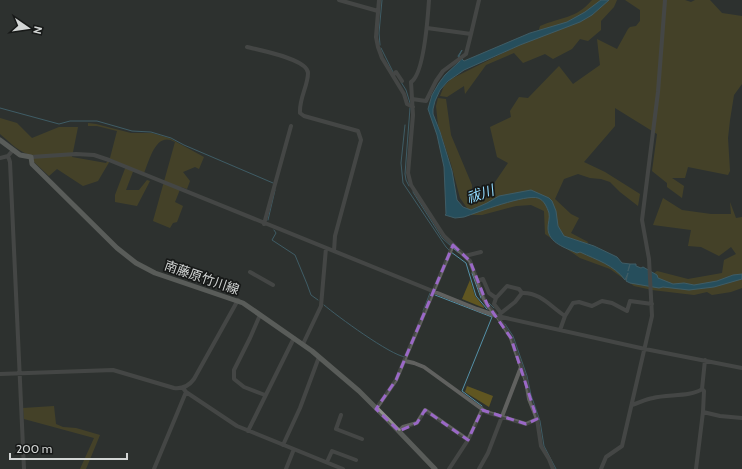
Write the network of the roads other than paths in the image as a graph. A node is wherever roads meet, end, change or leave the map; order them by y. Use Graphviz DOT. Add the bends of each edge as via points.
graph roads {
  1 [pos="339,0"];
  2 [pos="379,0"];
  3 [pos="429,0"];
  4 [pos="479,0"];
  5 [pos="665,0"];
  6 [pos="378,11"];
  7 [pos="427,28"];
  8 [pos="471,34"];
  9 [pos="247,47"];
  10 [pos="400,82"];
  11 [pos="411,82"];
  12 [pos="412,99"];
  13 [pos="413,107"];
  14 [pos="291,126"];
  15 [pos="0,140"];
  16 [pos="13,150"];
  17 [pos="8,156"];
  18 [pos="31,157"];
  19 [pos="0,158"];
  20 [pos="264,224"];
  21 [pos="452,245"];
  22 [pos="326,248"];
  23 [pos="334,251"];
  24 [pos="481,252"];
  25 [pos="465,256"];
  26 [pos="250,272"];
  27 [pos="477,282"];
  28 [pos="273,285"];
  29 [pos="433,291"];
  30 [pos="522,293"];
  31 [pos="496,298"];
  32 [pos="238,300"];
  33 [pos="652,304"];
  34 [pos="260,315"];
  35 [pos="498,315"];
  36 [pos="565,316"];
  37 [pos="560,330"];
  38 [pos="294,338"];
  39 [pos="303,344"];
  40 [pos="645,349"];
  41 [pos="319,357"];
  42 [pos="705,360"];
  43 [pos="405,361"];
  44 [pos="521,367"];
  45 [pos="742,368"];
  46 [pos="0,374"];
  47 [pos="20,374"];
  48 [pos="702,389"];
  49 [pos="185,390"];
  50 [pos="265,395"];
  51 [pos="632,405"];
  52 [pos="376,409"];
  53 [pos="482,410"];
  54 [pos="704,412"];
  55 [pos="341,416"];
  56 [pos="502,416"];
  57 [pos="742,418"];
  58 [pos="537,419"];
  59 [pos="248,431"];
  60 [pos="399,431"];
  61 [pos="362,439"];
  62 [pos="468,440"];
  63 [pos="284,445"];
  64 [pos="294,449"];
  65 [pos="356,460"];
  66 [pos="327,462"];
  67 [pos="24,469"];
  68 [pos="154,469"];
  69 [pos="286,469"];
  70 [pos="343,469"];
  71 [pos="435,469"];
  72 [pos="449,469"];
  73 [pos="479,469"];
  74 [pos="553,469"];
  75 [pos="601,469"];
  76 [pos="696,469"];
  1 -- 6 [label="street"];
  2 -- 6 [label="street"];
  3 -- 7 [label="street"];
  4 -- 8 [label="street"];
  5 -- 33 [label="street" via="658,92 642,215 650,268"];
  6 -- 10 [label="street" via="378,47 382,58"];
  7 -- 8 [label="street"];
  7 -- 11 [label="street" via="420,62"];
  8 -- 12 [label="street" via="466,54 443,72 426,101"];
  9 -- 23 [label="street" via="298,61 306,67 308,72 299,106 300,113 358,131 361,140 335,236"];
  10 -- 11 [label="street"];
  10 -- 13 [label="street" via="407,104"];
  11 -- 12 [label="street"];
  12 -- 13 [label="street"];
  13 -- 21 [label="street" via="408,179 428,213"];
  14 -- 20 [label="street"];
  15 -- 16 [label="main road"];
  16 -- 17 [label="street"];
  16 -- 18 [label="main road" via="20,155"];
  17 -- 19 [label="street"];
  17 -- 47 [label="street"];
  18 -- 20 [label="street" via="94,155"];
  18 -- 32 [label="main road, 南藤原竹川線" via="32,164 117,248 136,263 155,273"];
  20 -- 22 [label="street"];
  21 -- 25 [label="street"];
  21 -- 29 [label="street"];
  22 -- 23 [label="street"];
  22 -- 39 [label="street" via="321,306"];
  23 -- 29 [label="street"];
  24 -- 25 [label="street"];
  25 -- 27 [label="street" via="472,264"];
  26 -- 28 [label="street"];
  27 -- 31 [label="street" via="483,279 489,293"];
  27 -- 35 [label="street" via="487,304"];
  29 -- 35 [label="street"];
  29 -- 43 [label="street"];
  30 -- 31 [label="street" via="508,286"];
  30 -- 35 [label="street"];
  30 -- 36 [label="street" via="530,292 538,296"];
  31 -- 35 [label="street" via="494,304"];
  32 -- 34 [label="main road, 南藤原竹川線"];
  32 -- 49 [label="street" via="194,379"];
  33 -- 36 [label="street" via="630,301 627,311 602,301 592,306 579,302 573,303"];
  33 -- 40 [label="street"];
  34 -- 38 [label="main road, 南藤原竹川線"];
  34 -- 50 [label="street" via="234,370 234,379 244,387"];
  35 -- 37 [label="street"];
  35 -- 44 [label="street" via="511,338"];
  36 -- 37 [label="street"];
  37 -- 40 [label="street"];
  38 -- 39 [label="main road, 南藤原竹川線"];
  38 -- 50 [label="street"];
  39 -- 41 [label="main road, 南藤原竹川線"];
  40 -- 42 [label="street"];
  40 -- 51 [label="street"];
  41 -- 52 [label="main road, 南藤原竹川線"];
  41 -- 63 [label="street"];
  42 -- 45 [label="street"];
  42 -- 48 [label="street"];
  43 -- 52 [label="street" via="396,380"];
  43 -- 53 [label="street" via="424,367"];
  44 -- 56 [label="street"];
  44 -- 58 [label="street"];
  46 -- 47 [label="street"];
  47 -- 49 [label="street" via="114,370"];
  47 -- 67 [label="street"];
  48 -- 51 [label="street" via="697,393 671,394"];
  48 -- 54 [label="street"];
  49 -- 59 [label="street" via="232,423"];
  49 -- 68 [label="street"];
  50 -- 59 [label="street"];
  51 -- 75 [label="street" via="622,446 606,457"];
  52 -- 60 [label="main road, 南藤原竹川線"];
  53 -- 56 [label="street"];
  53 -- 62 [label="street"];
  54 -- 57 [label="street"];
  54 -- 76 [label="street"];
  55 -- 61 [label="street" via="336,429"];
  56 -- 58 [label="street" via="526,424"];
  56 -- 73 [label="street"];
  58 -- 74 [label="street" via="541,446"];
  59 -- 63 [label="street"];
  60 -- 62 [label="street" via="403,427 417,423 425,410"];
  60 -- 71 [label="main road, 南藤原竹川線"];
  62 -- 72 [label="street"];
  63 -- 64 [label="street"];
  64 -- 66 [label="street"];
  64 -- 69 [label="street"];
  65 -- 66 [label="street" via="332,451"];
  66 -- 70 [label="street"];
}
